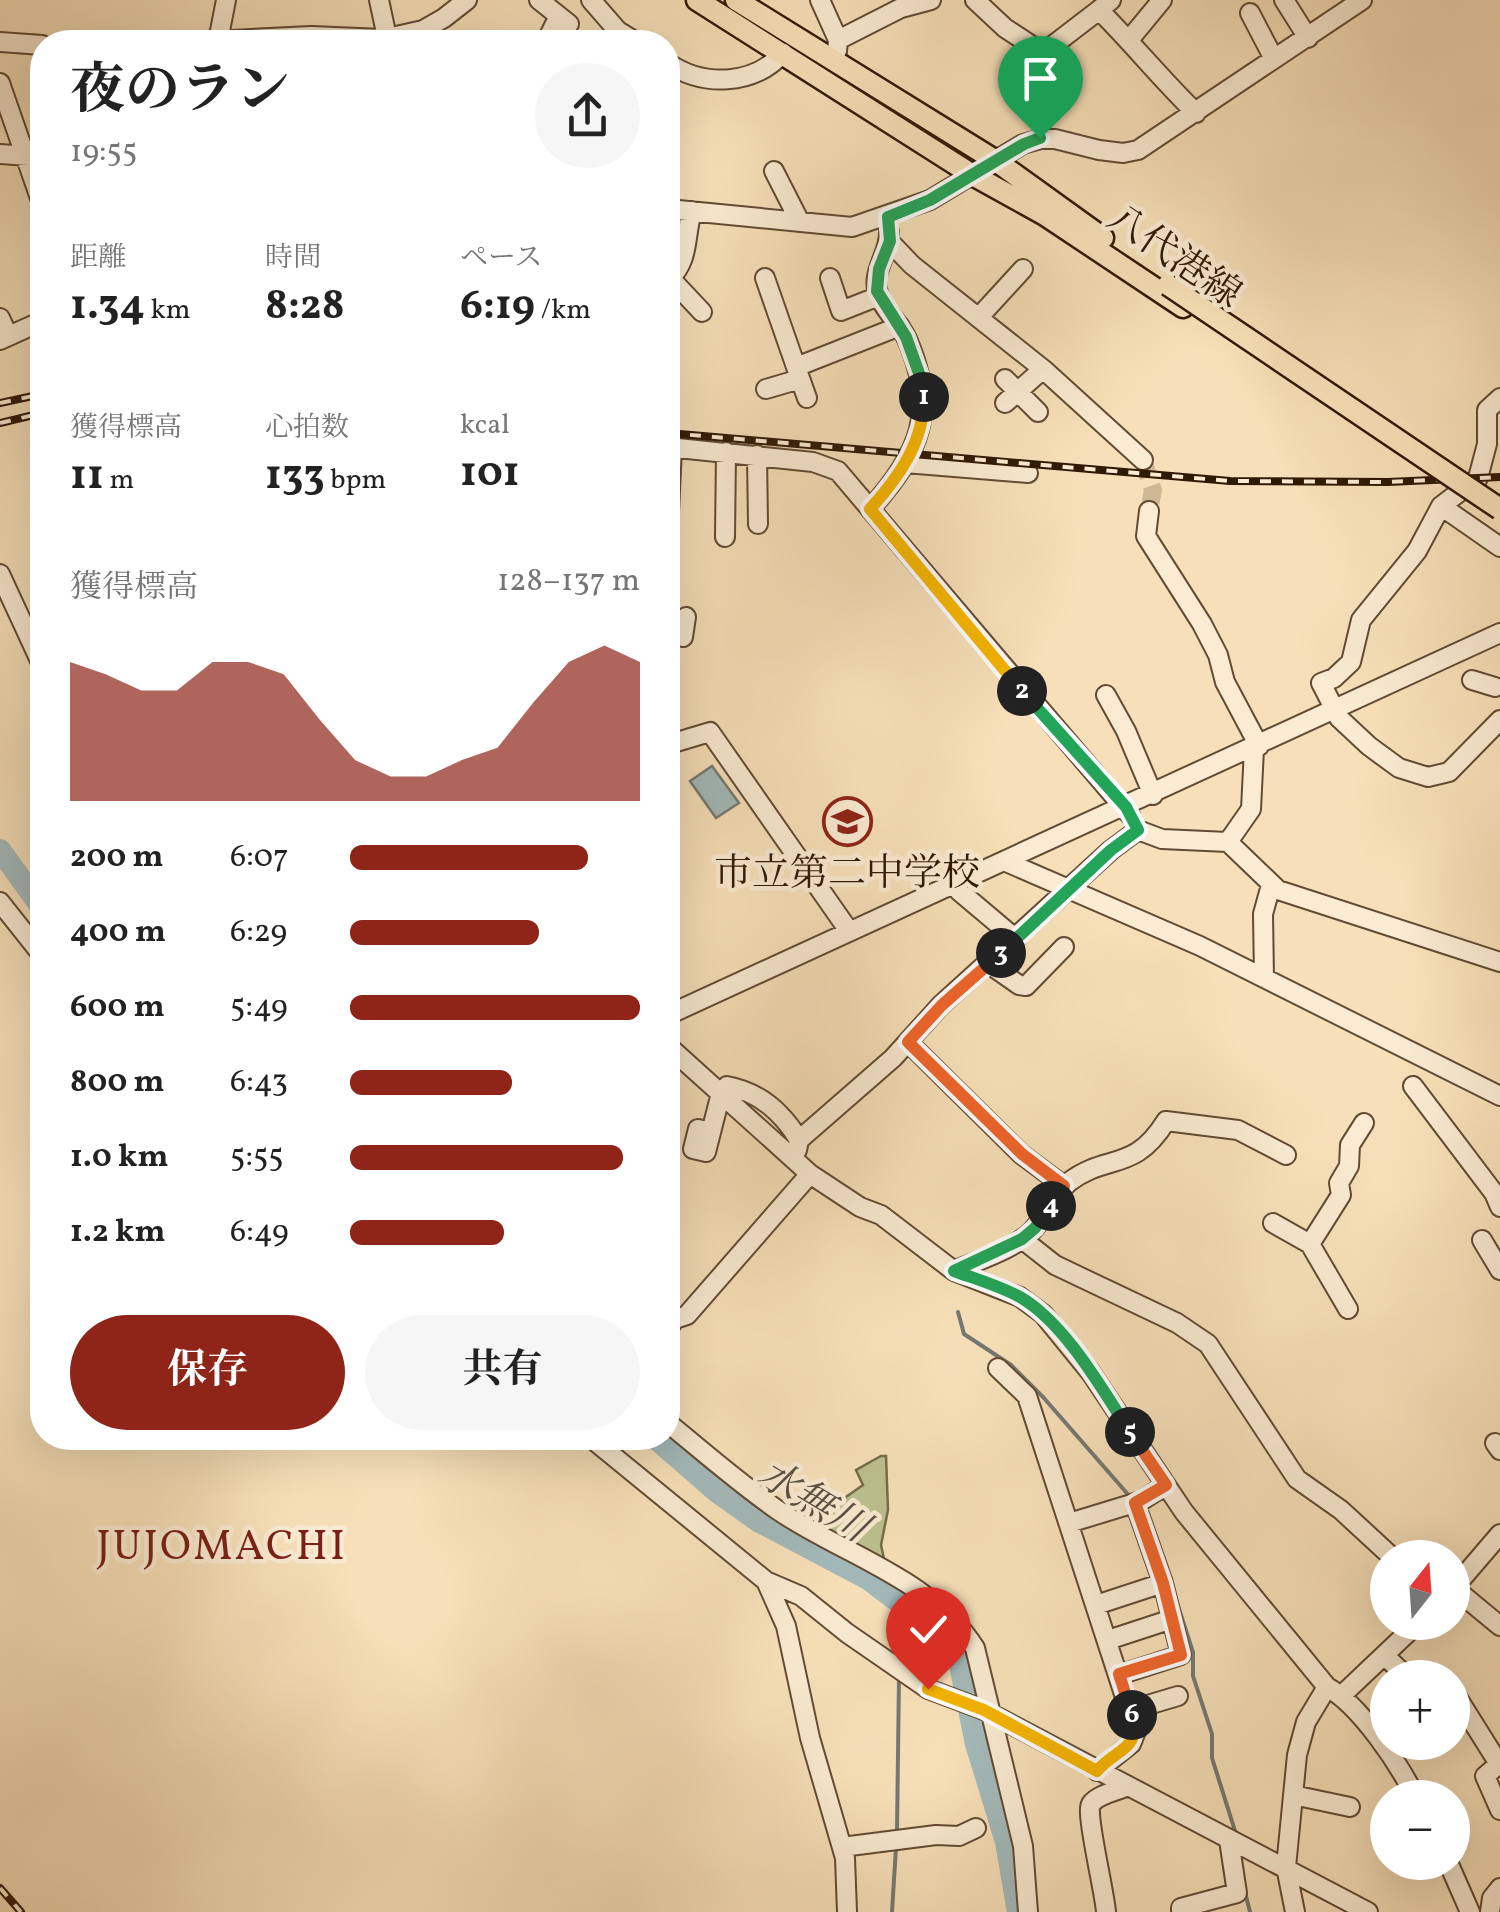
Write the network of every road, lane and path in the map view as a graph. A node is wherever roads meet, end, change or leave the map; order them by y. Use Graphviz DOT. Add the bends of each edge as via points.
graph roads {
  1 [pos="226,0"];
  2 [pos="380,0"];
  3 [pos="467,0"];
  4 [pos="539,0"];
  5 [pos="591,0"];
  6 [pos="697,0"];
  7 [pos="736,0"];
  8 [pos="820,0"];
  9 [pos="931,0"];
  10 [pos="1162,0"];
  11 [pos="1284,0"];
  12 [pos="1362,0"];
  13 [pos="980,2"];
  14 [pos="1105,5"];
  15 [pos="1250,13"];
  16 [pos="220,30"];
  17 [pos="385,30"];
  18 [pos="423,30"];
  19 [pos="556,30"];
  20 [pos="616,30"];
  21 [pos="1308,38"];
  22 [pos="1129,40"];
  23 [pos="0,42"];
  24 [pos="30,44"];
  25 [pos="834,49"];
  26 [pos="784,53"];
  27 [pos="1274,59"];
  28 [pos="680,70"];
  29 [pos="0,82"];
  30 [pos="1196,113"];
  31 [pos="30,148"];
  32 [pos="0,154"];
  33 [pos="30,157"];
  34 [pos="996,161"];
  35 [pos="774,171"];
  36 [pos="972,174"];
  37 [pos="680,210"];
  38 [pos="692,211"];
  39 [pos="888,217"];
  40 [pos="800,222"];
  41 [pos="890,241"];
  42 [pos="680,268"];
  43 [pos="1023,269"];
  44 [pos="830,278"];
  45 [pos="680,290"];
  46 [pos="750,294"];
  47 [pos="879,296"];
  48 [pos="702,312"];
  49 [pos="979,317"];
  50 [pos="0,318"];
  51 [pos="30,326"];
  52 [pos="900,326"];
  53 [pos="4,338"];
  54 [pos="1043,369"];
  55 [pos="798,373"];
  56 [pos="766,390"];
  57 [pos="807,398"];
  58 [pos="1500,398"];
  59 [pos="1038,412"];
  60 [pos="680,448"];
  61 [pos="726,452"];
  62 [pos="758,455"];
  63 [pos="1142,460"];
  64 [pos="906,463"];
  65 [pos="1028,472"];
  66 [pos="1441,506"];
  67 [pos="870,509"];
  68 [pos="1500,510"];
  69 [pos="1149,511"];
  70 [pos="758,524"];
  71 [pos="1500,525"];
  72 [pos="725,537"];
  73 [pos="1500,548"];
  74 [pos="0,574"];
  75 [pos="686,617"];
  76 [pos="1500,634"];
  77 [pos="680,636"];
  78 [pos="30,639"];
  79 [pos="1472,680"];
  80 [pos="1498,688"];
  81 [pos="1106,695"];
  82 [pos="1337,710"];
  83 [pos="1500,720"];
  84 [pos="680,741"];
  85 [pos="1256,747"];
  86 [pos="1153,794"];
  87 [pos="1126,807"];
  88 [pos="1138,830"];
  89 [pos="1228,842"];
  90 [pos="1004,861"];
  91 [pos="957,882"];
  92 [pos="1271,885"];
  93 [pos="1068,890"];
  94 [pos="0,902"];
  95 [pos="849,931"];
  96 [pos="30,939"];
  97 [pos="1016,939"];
  98 [pos="1064,947"];
  99 [pos="1500,962"];
  100 [pos="989,964"];
  101 [pos="1264,978"];
  102 [pos="680,1010"];
  103 [pos="908,1042"];
  104 [pos="680,1057"];
  105 [pos="1413,1086"];
  106 [pos="720,1093"];
  107 [pos="1500,1096"];
  108 [pos="1364,1124"];
  109 [pos="711,1132"];
  110 [pos="800,1140"];
  111 [pos="1286,1155"];
  112 [pos="795,1160"];
  113 [pos="810,1174"];
  114 [pos="1064,1186"];
  115 [pos="1500,1207"];
  116 [pos="1273,1223"];
  117 [pos="1022,1239"];
  118 [pos="1482,1240"];
  119 [pos="1310,1244"];
  120 [pos="1498,1260"];
  121 [pos="954,1271"];
  122 [pos="680,1310"];
  123 [pos="1348,1310"];
  124 [pos="687,1315"];
  125 [pos="680,1317"];
  126 [pos="998,1368"];
  127 [pos="680,1432"];
  128 [pos="606,1450"];
  129 [pos="1166,1485"];
  130 [pos="1135,1503"];
  131 [pos="1069,1523"];
  132 [pos="1500,1534"];
  133 [pos="1372,1540"];
  134 [pos="1470,1569"];
  135 [pos="766,1580"];
  136 [pos="1163,1583"];
  137 [pos="1470,1602"];
  138 [pos="1096,1605"];
  139 [pos="1172,1619"];
  140 [pos="1500,1626"];
  141 [pos="1108,1640"];
  142 [pos="1400,1640"];
  143 [pos="1384,1656"];
  144 [pos="1388,1660"];
  145 [pos="1119,1674"];
  146 [pos="1334,1691"];
  147 [pos="1178,1696"];
  148 [pos="1131,1710"];
  149 [pos="988,1713"];
  150 [pos="1470,1717"];
  151 [pos="1499,1763"];
  152 [pos="1097,1771"];
  153 [pos="1407,1780"];
  154 [pos="1126,1787"];
  155 [pos="1293,1796"];
  156 [pos="1350,1807"];
  157 [pos="1500,1810"];
  158 [pos="976,1828"];
  159 [pos="1229,1840"];
  160 [pos="842,1847"];
  161 [pos="1286,1868"];
  162 [pos="1456,1880"];
  163 [pos="1500,1888"];
  164 [pos="847,1912"];
  165 [pos="1028,1912"];
  166 [pos="1106,1912"];
  167 [pos="1180,1912"];
  168 [pos="1295,1912"];
  169 [pos="1368,1912"];
  170 [pos="1470,1912"];
  171 [pos="1490,1912"];
  1 -- 16 [label="street"];
  2 -- 17 [label="street"];
  3 -- 18 [label="street"];
  4 -- 19 [label="street" via="564,21"];
  5 -- 20 [label="street"];
  6 -- 26 [label="main road, 八代港線"];
  7 -- 25 [label="main road, 八代港線"];
  8 -- 25 [label="street"];
  9 -- 25 [label="street" via="901,8"];
  10 -- 22 [label="street"];
  11 -- 21 [label="street"];
  12 -- 21 [label="street"];
  13 -- 14 [label="street" via="1043,53"];
  14 -- 22 [label="street"];
  15 -- 27 [label="street"];
  21 -- 27 [label="street"];
  22 -- 30 [label="street"];
  23 -- 24 [label="street"];
  25 -- 34 [label="main road, 八代港線"];
  26 -- 28 [label="street" via="772,65 712,82"];
  26 -- 36 [label="main road, 八代港線"];
  27 -- 30 [label="street"];
  29 -- 31 [label="street"];
  30 -- 34 [label="street" via="1138,150 1040,138"];
  32 -- 33 [label="street"];
  34 -- 36 [label="street"];
  34 -- 68 [label="main road, 八代港線, bridge"];
  35 -- 40 [label="street"];
  36 -- 39 [label="street"];
  36 -- 71 [label="main road, 八代港線" via="1045,215"];
  37 -- 38 [label="street"];
  38 -- 40 [label="street"];
  38 -- 42 [label="street"];
  39 -- 40 [label="street" via="852,227"];
  39 -- 41 [label="street"];
  41 -- 47 [label="street" via="879,269"];
  41 -- 49 [label="street"];
  43 -- 49 [label="street"];
  44 -- 47 [label="street" via="842,311"];
  45 -- 48 [label="street"];
  46 -- 55 [label="street" via="766,282"];
  47 -- 52 [label="street"];
  49 -- 54 [label="street"];
  50 -- 53 [label="street"];
  51 -- 53 [label="street"];
  52 -- 55 [label="street"];
  52 -- 64 [label="street" via="924,393 924,418"];
  54 -- 59 [label="street" via="1009,391"];
  54 -- 63 [label="street"];
  55 -- 56 [label="street"];
  55 -- 57 [label="street"];
  58 -- 66 [label="street" via="1486,410 1478,478"];
  60 -- 61 [label="street"];
  61 -- 62 [label="street"];
  61 -- 72 [label="street"];
  62 -- 67 [label="street" via="828,465"];
  62 -- 70 [label="street"];
  64 -- 65 [label="street"];
  64 -- 67 [label="street"];
  66 -- 73 [label="street"];
  66 -- 82 [label="street" via="1417,551 1361,620 1351,662 1321,683"];
  67 -- 87 [label="street"];
  69 -- 85 [label="street" via="1146,536 1202,624"];
  74 -- 78 [label="street"];
  75 -- 77 [label="street"];
  76 -- 82 [label="street"];
  79 -- 80 [label="street"];
  81 -- 86 [label="street"];
  82 -- 83 [label="street" via="1388,762 1428,777 1449,772"];
  82 -- 85 [label="street"];
  84 -- 95 [label="street" via="710,732"];
  85 -- 86 [label="street"];
  85 -- 89 [label="street" via="1250,808"];
  86 -- 87 [label="street"];
  87 -- 88 [label="street"];
  87 -- 90 [label="street"];
  88 -- 89 [label="street"];
  88 -- 93 [label="street"];
  89 -- 92 [label="street"];
  90 -- 91 [label="street"];
  90 -- 93 [label="street"];
  91 -- 95 [label="street"];
  91 -- 97 [label="street" via="959,891"];
  92 -- 99 [label="street"];
  92 -- 101 [label="street" via="1263,914"];
  93 -- 97 [label="street"];
  93 -- 101 [label="street"];
  94 -- 96 [label="street"];
  95 -- 102 [label="street"];
  97 -- 100 [label="street"];
  98 -- 100 [label="street" via="1026,986"];
  100 -- 103 [label="street"];
  101 -- 107 [label="street"];
  103 -- 110 [label="street"];
  103 -- 114 [label="street"];
  104 -- 106 [label="street"];
  105 -- 115 [label="street"];
  106 -- 109 [label="street"];
  106 -- 110 [label="street" via="728,1086 757,1096"];
  106 -- 112 [label="street"];
  108 -- 119 [label="street" via="1350,1145 1341,1194"];
  110 -- 112 [label="street"];
  111 -- 114 [label="street" via="1238,1130 1166,1121 1134,1156"];
  112 -- 113 [label="street"];
  113 -- 121 [label="street" via="880,1215"];
  113 -- 124 [label="street"];
  114 -- 117 [label="street"];
  116 -- 119 [label="street"];
  117 -- 121 [label="street"];
  117 -- 133 [label="street" via="1055,1265 1208,1344 1297,1479"];
  118 -- 120 [label="street"];
  119 -- 123 [label="street"];
  121 -- 129 [label="street" via="1044,1314"];
  122 -- 124 [label="street"];
  124 -- 125 [label="street"];
  126 -- 131 [label="street" via="1027,1396"];
  127 -- 149 [label="street" via="782,1513 908,1583 947,1615 974,1648"];
  128 -- 135 [label="street"];
  129 -- 130 [label="street"];
  129 -- 146 [label="street" via="1252,1599"];
  130 -- 131 [label="street"];
  130 -- 136 [label="street"];
  131 -- 138 [label="street"];
  132 -- 134 [label="street"];
  135 -- 149 [label="street" via="801,1596 928,1689"];
  135 -- 160 [label="street" via="786,1626"];
  136 -- 138 [label="street"];
  136 -- 139 [label="street"];
  137 -- 140 [label="street"];
  138 -- 141 [label="street"];
  139 -- 141 [label="street"];
  139 -- 145 [label="street" via="1181,1655"];
  141 -- 145 [label="street"];
  142 -- 143 [label="street"];
  143 -- 144 [label="street"];
  143 -- 146 [label="street"];
  145 -- 148 [label="street"];
  146 -- 153 [label="street"];
  146 -- 155 [label="street" via="1306,1722"];
  147 -- 148 [label="street"];
  148 -- 152 [label="street" via="1131,1744"];
  149 -- 152 [label="street"];
  149 -- 165 [label="street" via="1023,1846"];
  150 -- 151 [label="street"];
  151 -- 157 [label="street" via="1485,1776"];
  152 -- 154 [label="street"];
  154 -- 159 [label="street"];
  154 -- 166 [label="street" via="1094,1801 1088,1813"];
  155 -- 156 [label="street"];
  155 -- 161 [label="street"];
  158 -- 160 [label="street" via="959,1836"];
  159 -- 161 [label="street"];
  159 -- 167 [label="street" via="1238,1893"];
  160 -- 164 [label="street"];
  161 -- 168 [label="street"];
  161 -- 169 [label="street"];
  162 -- 170 [label="street"];
  163 -- 171 [label="street"];
}
